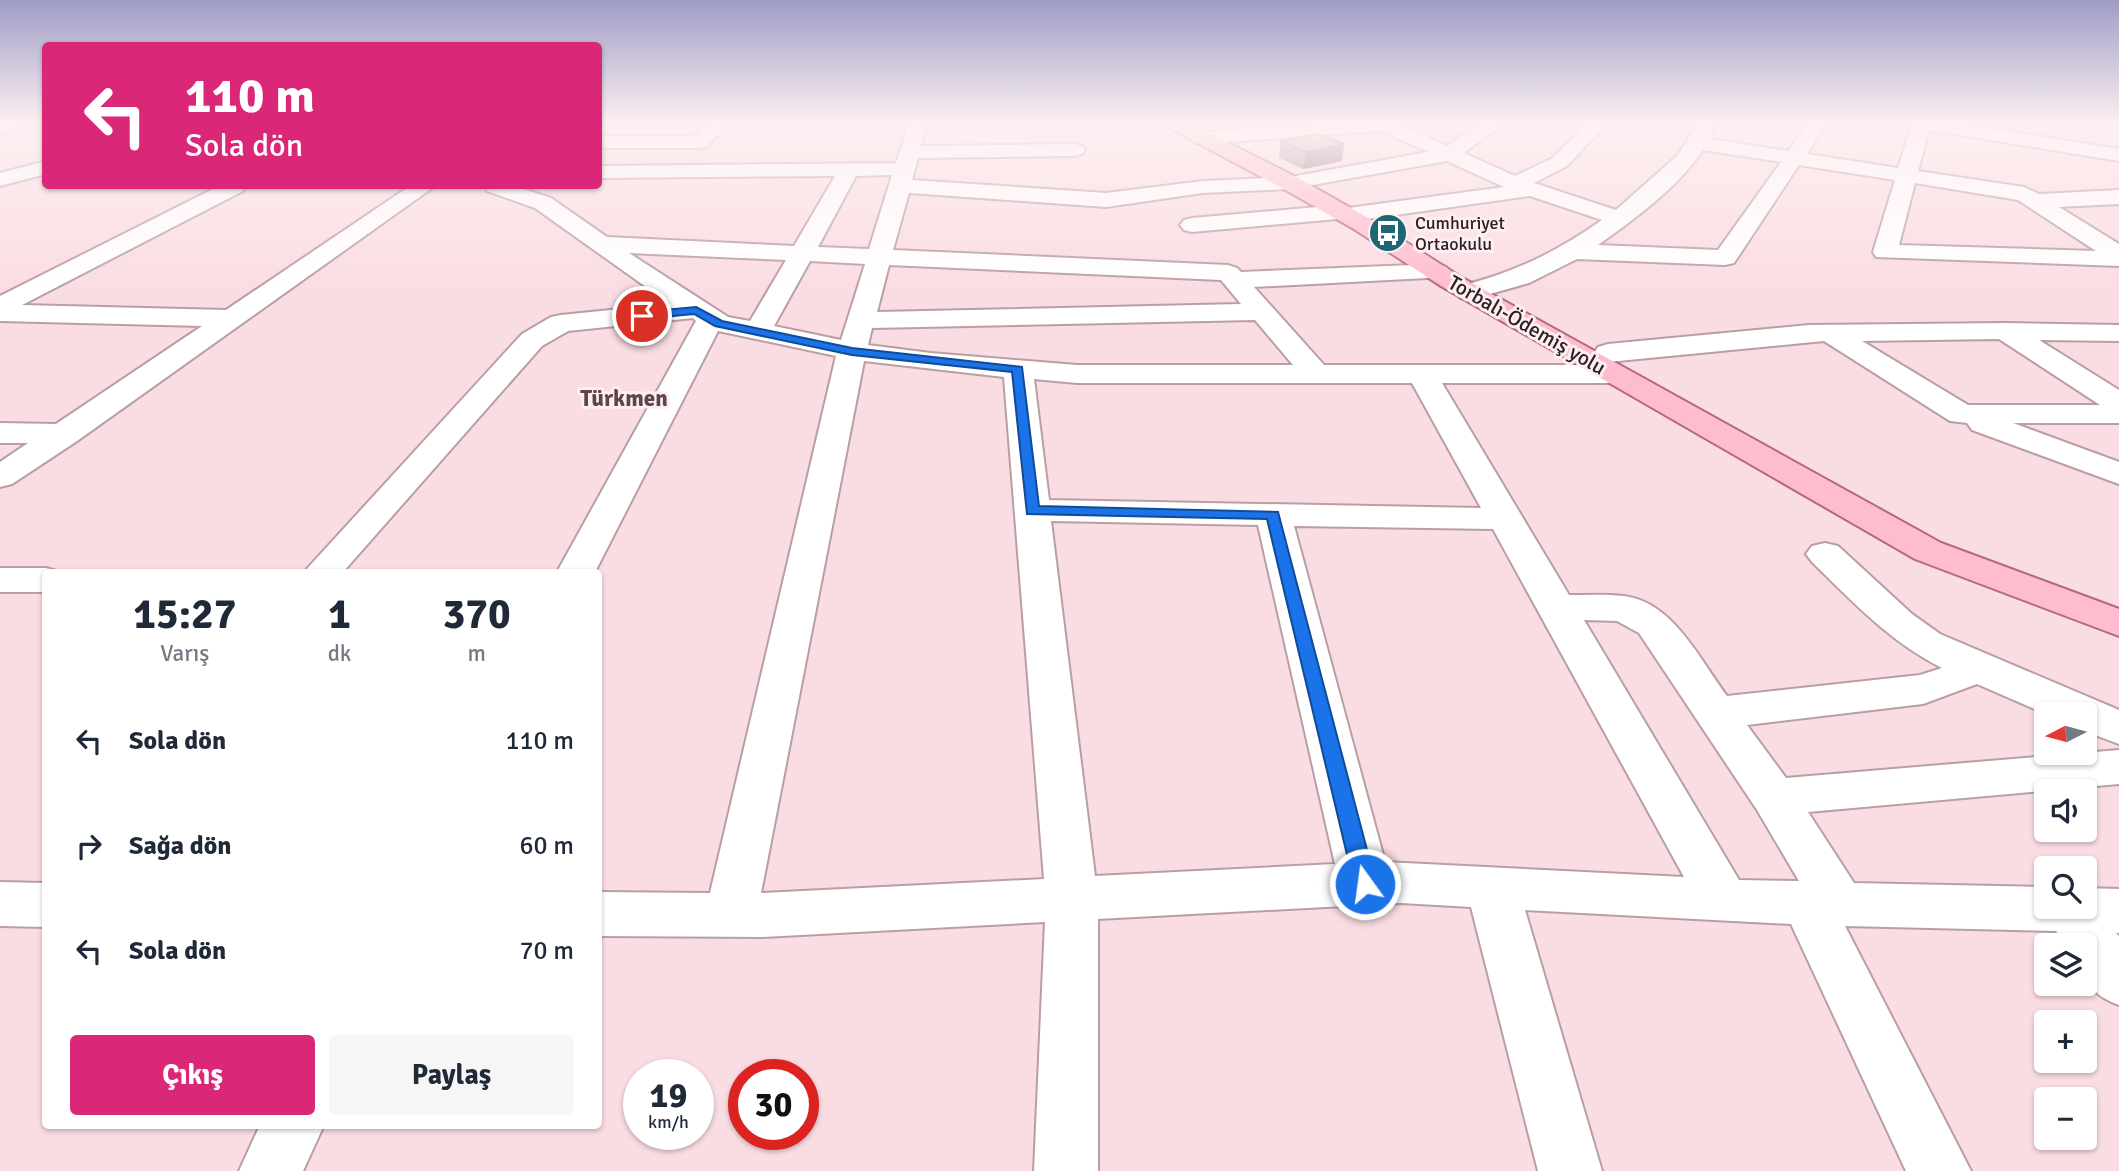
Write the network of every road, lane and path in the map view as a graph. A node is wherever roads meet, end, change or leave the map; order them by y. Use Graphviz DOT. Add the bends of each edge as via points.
graph roads {
  1 [pos="845,178"];
  2 [pos="902,178"];
  3 [pos="1000,178"];
  4 [pos="1092,178"];
  5 [pos="1279,178"];
  6 [pos="1320,178"];
  7 [pos="1501,178"];
  8 [pos="1537,178"];
  9 [pos="1667,178"];
  10 [pos="1782,178"];
  11 [pos="1906,178"];
  12 [pos="1917,178"];
  13 [pos="1290,183"];
  14 [pos="1523,187"];
  15 [pos="229,189"];
  16 [pos="420,189"];
  17 [pos="503,189"];
  18 [pos="1168,192"];
  19 [pos="2119,197"];
  20 [pos="1105,200"];
  21 [pos="2035,201"];
  22 [pos="1349,217"];
  23 [pos="1620,219"];
  24 [pos="1192,225"];
  25 [pos="601,244"];
  26 [pos="802,253"];
  27 [pos="1566,255"];
  28 [pos="879,257"];
  29 [pos="2119,257"];
  30 [pos="1221,263"];
  31 [pos="1463,282"];
  32 [pos="0,306"];
  33 [pos="1262,312"];
  34 [pos="0,313"];
  35 [pos="704,315"];
  36 [pos="228,318"];
  37 [pos="2004,331"];
  38 [pos="757,332"];
  39 [pos="1830,333"];
  40 [pos="2119,333"];
  41 [pos="856,336"];
  42 [pos="1610,363"];
  43 [pos="1018,369"];
  44 [pos="1315,374"];
  45 [pos="1422,374"];
  46 [pos="2119,403"];
  47 [pos="1961,414"];
  48 [pos="2119,414"];
  49 [pos="0,433"];
  50 [pos="66,434"];
  51 [pos="2119,474"];
  52 [pos="0,477"];
  53 [pos="1032,510"];
  54 [pos="1273,515"];
  55 [pos="1505,519"];
  56 [pos="1825,554"];
  57 [pos="326,569"];
  58 [pos="577,569"];
  59 [pos="0,580"];
  60 [pos="42,580"];
  61 [pos="2119,603"];
  62 [pos="1556,607"];
  63 [pos="2119,623"];
  64 [pos="1972,666"];
  65 [pos="1715,713"];
  66 [pos="2119,728"];
  67 [pos="2119,767"];
  68 [pos="1773,797"];
  69 [pos="1365,884"];
  70 [pos="1492,887"];
  71 [pos="1072,900"];
  72 [pos="1724,901"];
  73 [pos="1823,904"];
  74 [pos="2034,909"];
  75 [pos="602,914"];
  76 [pos="731,915"];
  77 [pos="2097,916"];
  78 [pos="2119,981"];
  79 [pos="291,1129"];
  80 [pos="271,1171"];
  81 [pos="1066,1171"];
  82 [pos="1570,1171"];
  83 [pos="1939,1171"];
  1 -- 26 [label="street"];
  2 -- 28 [label="street"];
  3 -- 20 [label="street"];
  4 -- 20 [label="street"];
  5 -- 13 [label="main road, Torbalı-Ödemiş yolu"];
  6 -- 13 [label="street"];
  7 -- 14 [label="street"];
  8 -- 14 [label="street"];
  9 -- 23 [label="street"];
  10 -- 27 [label="street" via="1725,258"];
  11 -- 29 [label="street" via="1885,252"];
  12 -- 21 [label="street" via="2024,194"];
  13 -- 18 [label="street"];
  13 -- 22 [label="main road, Torbalı-Ödemiş yolu"];
  14 -- 22 [label="street"];
  14 -- 23 [label="street"];
  15 -- 32 [label="street"];
  16 -- 36 [label="street"];
  17 -- 25 [label="street" via="543,203"];
  18 -- 20 [label="street"];
  18 -- 24 [label="street"];
  19 -- 21 [label="street"];
  21 -- 29 [label="street"];
  22 -- 24 [label="street"];
  22 -- 31 [label="main road, Torbalı-Ödemiş yolu"];
  23 -- 27 [label="street"];
  24 -- 30 [label="street"];
  25 -- 26 [label="street"];
  25 -- 35 [label="street"];
  26 -- 28 [label="street"];
  26 -- 38 [label="street"];
  27 -- 31 [label="street"];
  28 -- 30 [label="street"];
  28 -- 41 [label="street"];
  30 -- 31 [label="street"];
  30 -- 33 [label="street"];
  31 -- 42 [label="main road, Torbalı-Ödemiş yolu"];
  33 -- 41 [label="street"];
  33 -- 44 [label="street"];
  34 -- 36 [label="street"];
  35 -- 38 [label="street"];
  35 -- 57 [label="street" via="561,323 532,340"];
  35 -- 58 [label="street"];
  36 -- 50 [label="street"];
  37 -- 39 [label="street"];
  37 -- 40 [label="street"];
  37 -- 46 [label="street"];
  38 -- 41 [label="street"];
  39 -- 42 [label="street"];
  39 -- 47 [label="street"];
  41 -- 43 [label="street"];
  41 -- 76 [label="street"];
  42 -- 45 [label="street"];
  42 -- 61 [label="main road, Torbalı-Ödemiş yolu" via="1946,539"];
  42 -- 63 [label="main road, Torbalı-Ödemiş yolu" via="1928,551"];
  43 -- 44 [label="street" via="1077,374"];
  43 -- 53 [label="street"];
  44 -- 45 [label="street"];
  45 -- 55 [label="street"];
  47 -- 48 [label="street"];
  47 -- 51 [label="street"];
  49 -- 50 [label="street"];
  50 -- 52 [label="street"];
  53 -- 54 [label="street"];
  53 -- 71 [label="street"];
  54 -- 55 [label="street"];
  54 -- 69 [label="street"];
  55 -- 62 [label="street"];
  56 -- 64 [label="street" via="1911,633"];
  59 -- 60 [label="street"];
  62 -- 65 [label="street" via="1615,608 1644,617"];
  62 -- 72 [label="street"];
  64 -- 65 [label="street" via="1959,677 1923,689"];
  64 -- 66 [label="street"];
  65 -- 68 [label="street"];
  67 -- 68 [label="street"];
  68 -- 73 [label="street"];
  69 -- 70 [label="street"];
  69 -- 71 [label="street"];
  70 -- 72 [label="street"];
  70 -- 82 [label="street"];
  71 -- 76 [label="street"];
  71 -- 81 [label="street"];
  72 -- 73 [label="street"];
  73 -- 74 [label="street"];
  73 -- 83 [label="street"];
  75 -- 76 [label="street"];
  77 -- 78 [label="street"];
  79 -- 80 [label="street"];
}
